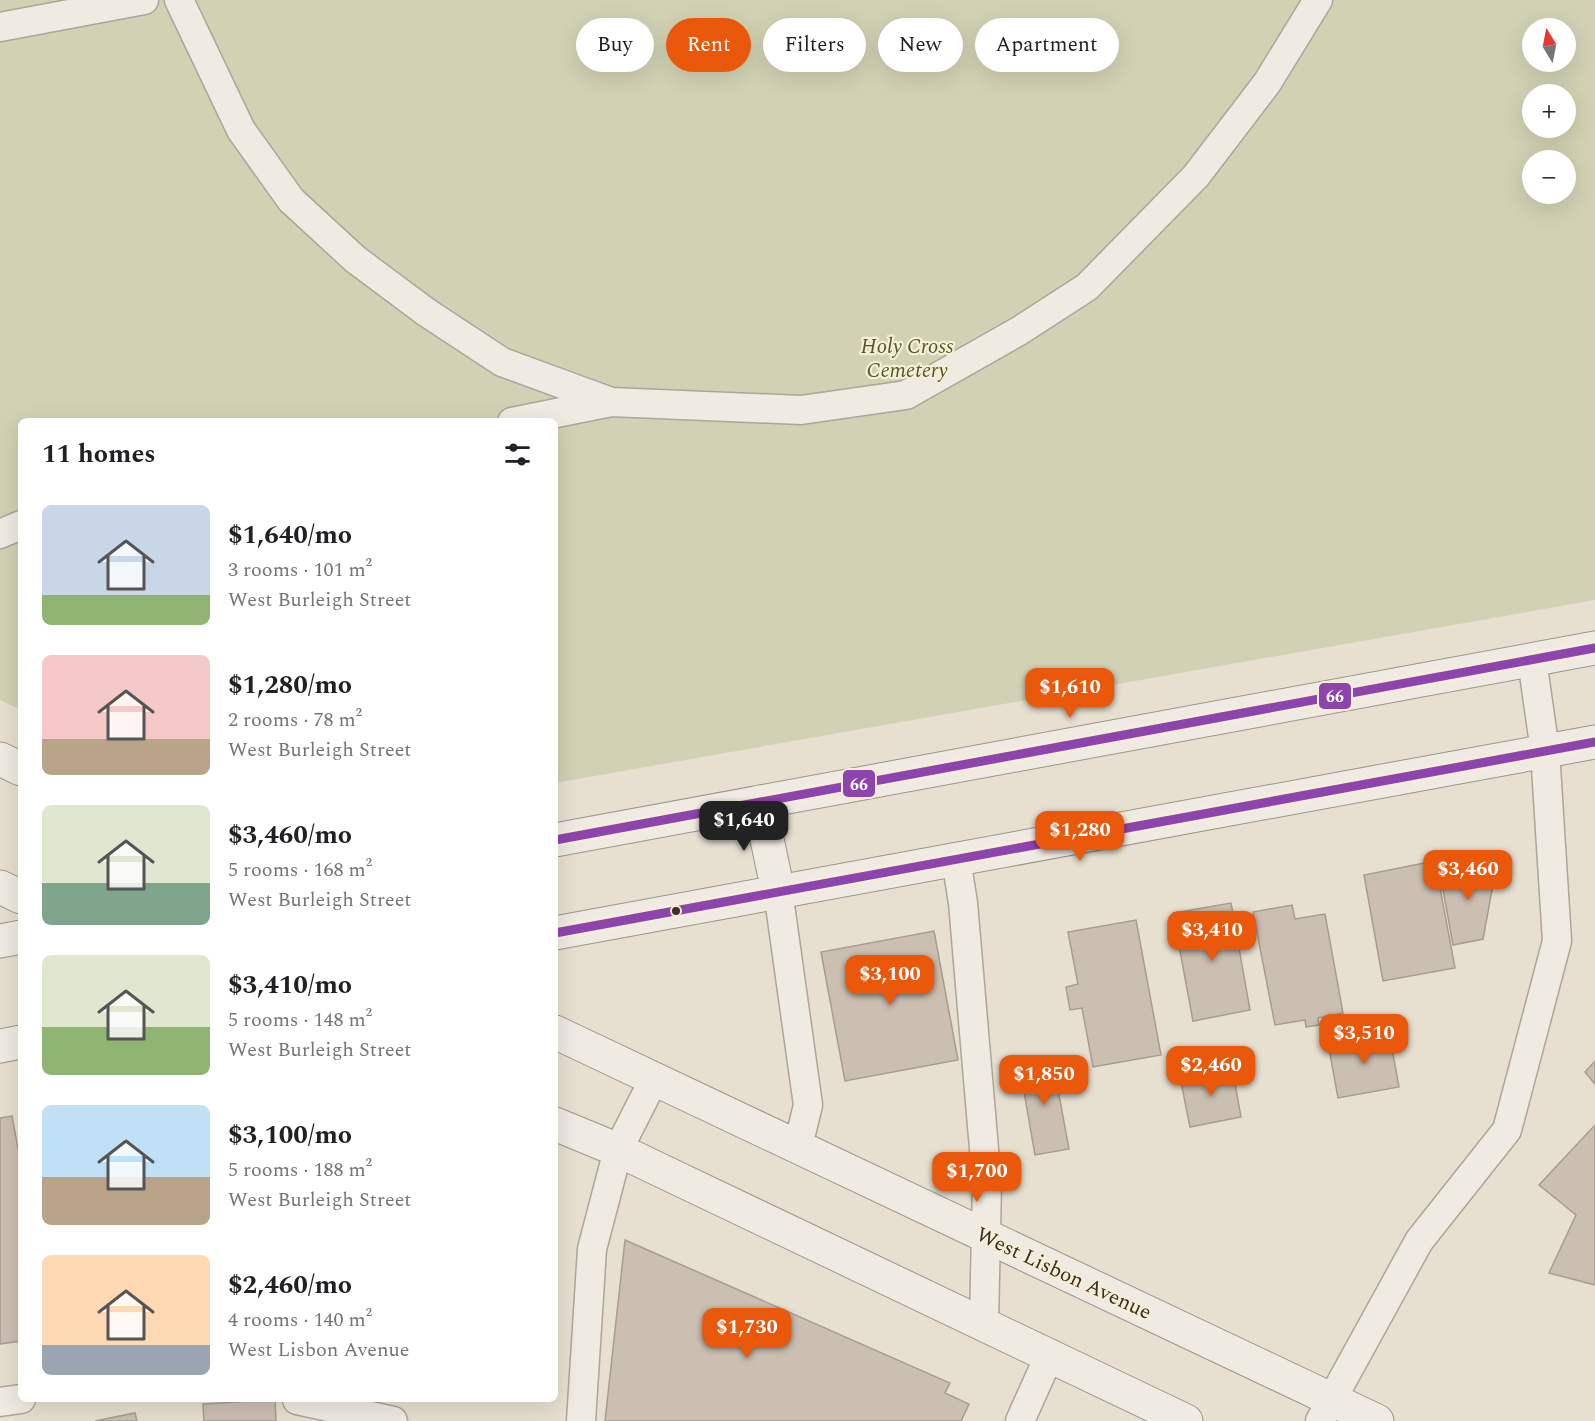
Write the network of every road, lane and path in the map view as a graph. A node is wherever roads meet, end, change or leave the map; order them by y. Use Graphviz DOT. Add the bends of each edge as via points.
graph roads {
  1 [pos="144,0"];
  2 [pos="179,0"];
  3 [pos="1318,0"];
  4 [pos="0,27"];
  5 [pos="610,402"];
  6 [pos="532,418"];
  7 [pos="18,526"];
  8 [pos="0,534"];
  9 [pos="1595,648"];
  10 [pos="1532,660"];
  11 [pos="1595,742"];
  12 [pos="1545,751"];
  13 [pos="0,759"];
  14 [pos="18,768"];
  15 [pos="759,802"];
  16 [pos="558,839"];
  17 [pos="956,859"];
  18 [pos="0,886"];
  19 [pos="778,891"];
  20 [pos="18,895"];
  21 [pos="558,932"];
  22 [pos="18,938"];
  23 [pos="0,941"];
  24 [pos="558,1033"];
  25 [pos="18,1043"];
  26 [pos="0,1046"];
  27 [pos="654,1079"];
  28 [pos="558,1125"];
  29 [pos="798,1146"];
  30 [pos="618,1150"];
  31 [pos="987,1236"];
  32 [pos="984,1323"];
  33 [pos="1050,1354"];
  34 [pos="18,1399"];
  35 [pos="0,1402"];
  36 [pos="306,1402"];
  37 [pos="1326,1410"];
  38 [pos="393,1421"];
  39 [pos="581,1421"];
  40 [pos="1020,1421"];
  41 [pos="1186,1421"];
  42 [pos="1377,1421"];
  1 -- 4 [label="lane"];
  2 -- 5 [label="lane" via="241,130 299,207 355,259 502,362"];
  3 -- 5 [label="lane" via="1267,83 1196,176 1087,287 1019,331 906,395 801,410"];
  5 -- 6 [label="lane"];
  7 -- 8 [label="lane"];
  9 -- 10 [label="main road"];
  10 -- 12 [label="lane"];
  10 -- 15 [label="main road"];
  11 -- 12 [label="main road"];
  12 -- 17 [label="main road"];
  12 -- 37 [label="lane" via="1557,941 1507,1130 1419,1241"];
  13 -- 14 [label="main road"];
  15 -- 16 [label="main road"];
  15 -- 19 [label="main road"];
  17 -- 19 [label="main road"];
  17 -- 31 [label="lane" via="986,1173"];
  18 -- 20 [label="main road"];
  19 -- 21 [label="main road"];
  19 -- 29 [label="lane" via="808,1104"];
  22 -- 23 [label="main road"];
  24 -- 27 [label="main road, West Lisbon Avenue"];
  25 -- 26 [label="main road"];
  27 -- 29 [label="main road, West Lisbon Avenue"];
  27 -- 30 [label="lane"];
  28 -- 30 [label="main road"];
  29 -- 31 [label="main road, West Lisbon Avenue"];
  30 -- 32 [label="main road"];
  30 -- 39 [label="lane" via="592,1249"];
  31 -- 32 [label="lane"];
  31 -- 37 [label="main road, West Lisbon Avenue"];
  32 -- 33 [label="main road"];
  33 -- 40 [label="lane"];
  33 -- 41 [label="main road"];
  34 -- 35 [label="lane"];
  36 -- 38 [label="lane"];
  37 -- 42 [label="main road, West Lisbon Avenue"];
}
